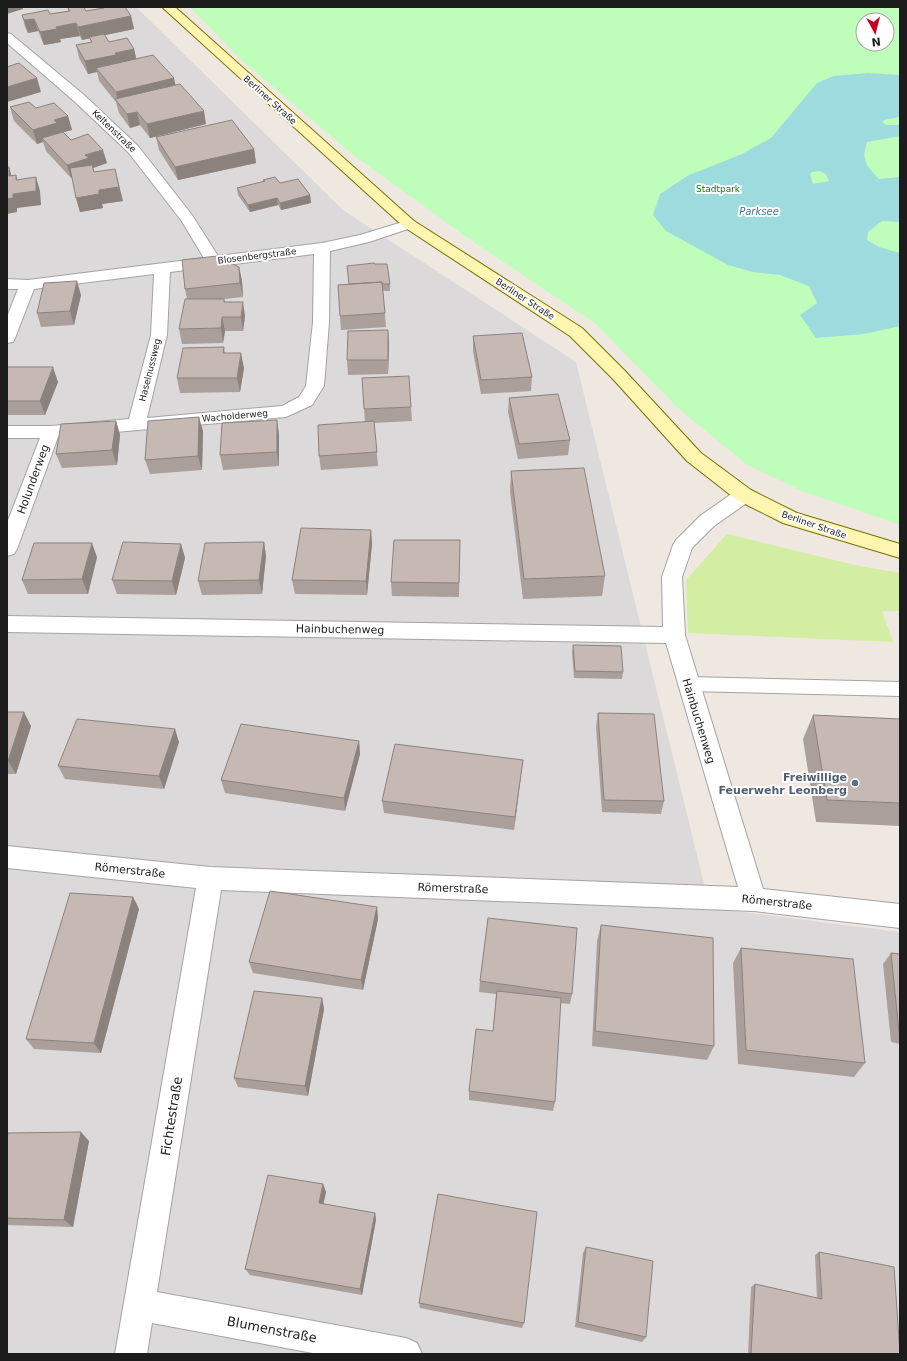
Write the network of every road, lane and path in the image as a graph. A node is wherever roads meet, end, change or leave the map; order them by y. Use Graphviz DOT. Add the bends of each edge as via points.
graph roads {
  1 [pos="168,7"];
  2 [pos="7,37"];
  3 [pos="409,224"];
  4 [pos="322,248"];
  5 [pos="214,262"];
  6 [pos="162,268"];
  7 [pos="7,284"];
  8 [pos="28,285"];
  9 [pos="7,338"];
  10 [pos="136,425"];
  11 [pos="7,432"];
  12 [pos="51,432"];
  13 [pos="744,495"];
  14 [pos="7,549"];
  15 [pos="900,551"];
  16 [pos="7,624"];
  17 [pos="674,635"];
  18 [pos="687,684"];
  19 [pos="900,689"];
  20 [pos="7,857"];
  21 [pos="210,878"];
  22 [pos="754,899"];
  23 [pos="900,916"];
  24 [pos="139,1305"];
  25 [pos="131,1354"];
  26 [pos="406,1354"];
  1 -- 3 [label="main road, Berliner Straße"];
  2 -- 5 [label="street, Keltenstraße" via="134,149 187,218"];
  3 -- 4 [label="street, Blosenbergstraße" via="364,239"];
  3 -- 13 [label="main road, Berliner Straße" via="576,332 694,457"];
  4 -- 5 [label="street, Blosenbergstraße"];
  4 -- 10 [label="street, Wacholderweg" via="321,322 315,386 306,401 286,411"];
  5 -- 6 [label="street, Blosenbergstraße"];
  6 -- 8 [label="street, Blosenbergstraße"];
  6 -- 10 [label="street, Haselnussweg" via="159,335"];
  7 -- 8 [label="street, Blosenbergstraße"];
  8 -- 9 [label="street"];
  10 -- 12 [label="street, Wacholderweg"];
  11 -- 12 [label="street, Wacholderweg"];
  12 -- 14 [label="street, Holunderweg"];
  13 -- 15 [label="main road, Berliner Straße" via="790,518"];
  13 -- 17 [label="street, Hainbuchenweg" via="707,521 683,546 672,577"];
  16 -- 17 [label="street, Hainbuchenweg"];
  17 -- 18 [label="street, Hainbuchenweg"];
  18 -- 19 [label="lane"];
  18 -- 22 [label="street, Hainbuchenweg"];
  20 -- 21 [label="street, Römerstraße"];
  21 -- 22 [label="street, Römerstraße"];
  21 -- 24 [label="street, Fichtestraße"];
  22 -- 23 [label="street, Römerstraße"];
  24 -- 25 [label="street, Fichtestraße"];
  24 -- 26 [label="street, Blumenstraße"];
}
